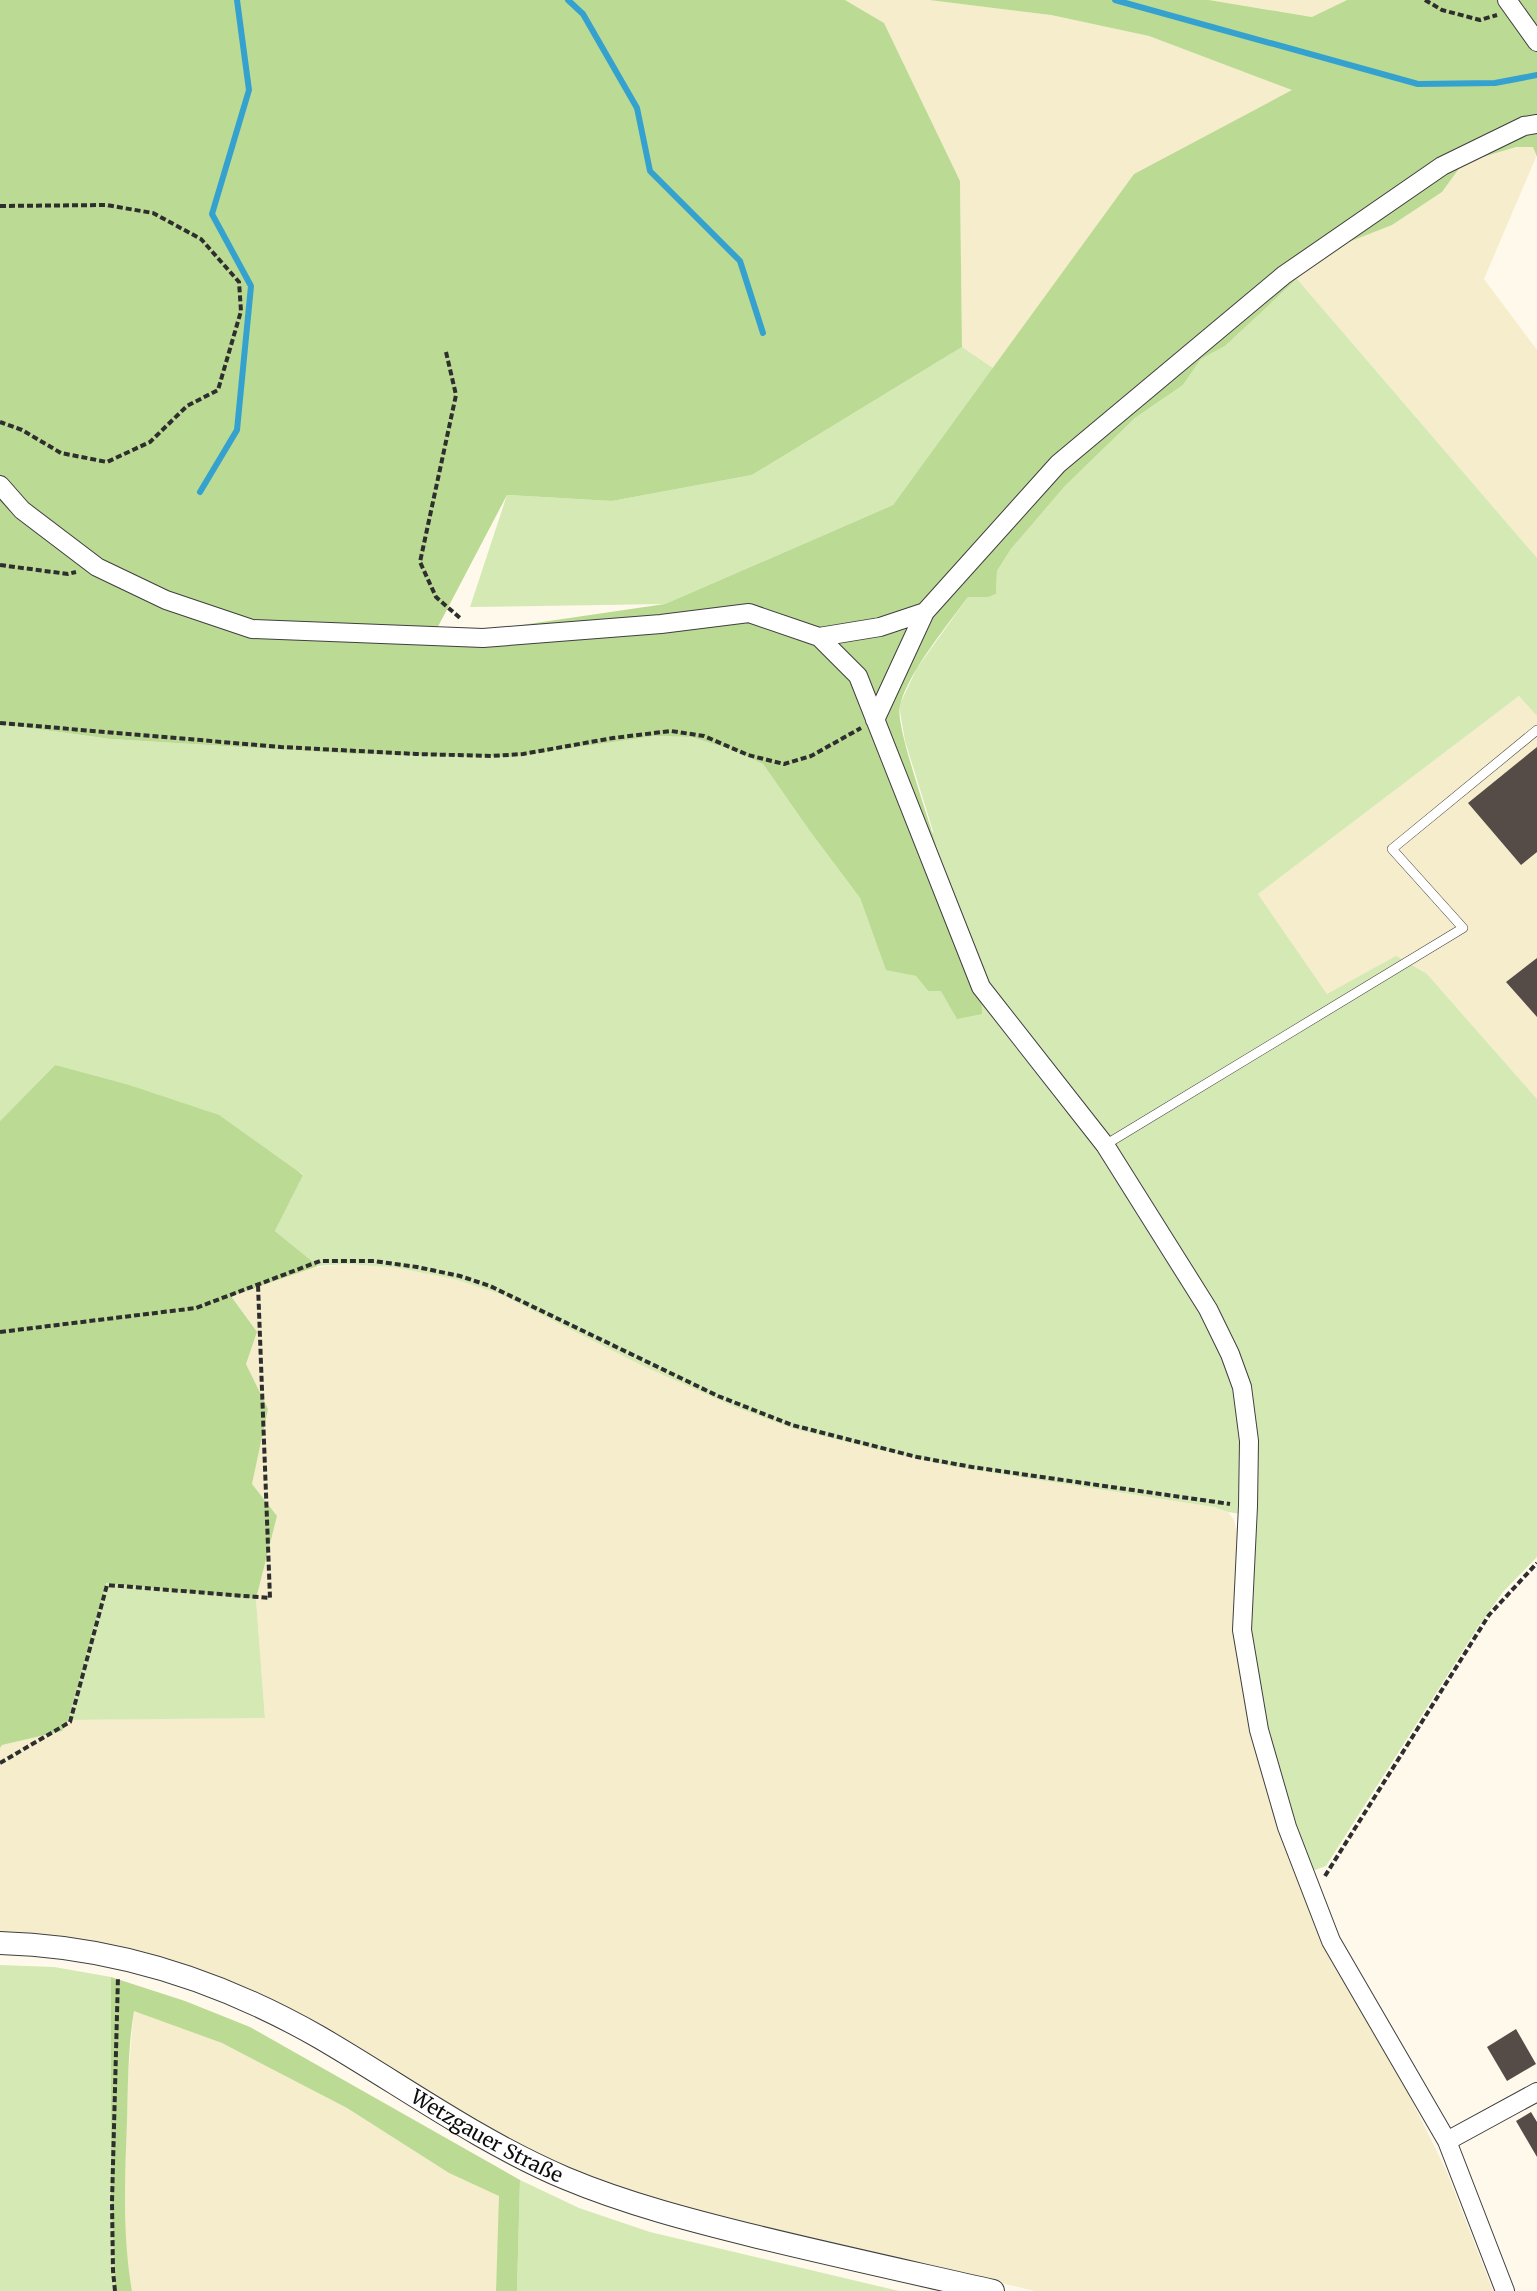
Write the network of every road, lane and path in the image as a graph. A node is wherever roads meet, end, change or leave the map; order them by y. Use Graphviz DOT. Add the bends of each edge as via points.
graph roads {
  1 [pos="1425,0"];
  2 [pos="1510,5"];
  3 [pos="1537,42"];
  4 [pos="1537,124"];
  5 [pos="0,206"];
  6 [pos="446,352"];
  7 [pos="0,422"];
  8 [pos="0,485"];
  9 [pos="0,565"];
  10 [pos="97,567"];
  11 [pos="925,612"];
  12 [pos="819,637"];
  13 [pos="483,638"];
  14 [pos="875,720"];
  15 [pos="0,723"];
  16 [pos="1537,730"];
  17 [pos="1105,1145"];
  18 [pos="258,1285"];
  19 [pos="0,1332"];
  20 [pos="1248,1506"];
  21 [pos="1537,1563"];
  22 [pos="0,1763"];
  23 [pos="1310,1886"];
  24 [pos="0,1943"];
  25 [pos="118,1956"];
  26 [pos="1537,2092"];
  27 [pos="1447,2141"];
  28 [pos="115,2291"];
  29 [pos="993,2291"];
  30 [pos="1505,2291"];
  1 -- 2 [label="path" via="1442,10 1480,20"];
  2 -- 3 [label="street"];
  4 -- 11 [label="street" via="1524,126 1442,166 1284,275 1058,464"];
  5 -- 7 [label="path" via="106,205 153,213 201,239 238,282 241,311 218,390 187,406 150,442 118,457 107,462 61,453"];
  6 -- 13 [label="path" via="456,395 420,562 436,597"];
  8 -- 10 [label="street" via="22,510"];
  9 -- 10 [label="path" via="68,574"];
  10 -- 13 [label="street" via="166,600 252,629"];
  11 -- 12 [label="street" via="880,627"];
  11 -- 14 [label="street"];
  12 -- 13 [label="street" via="749,613"];
  12 -- 14 [label="street" via="858,676"];
  14 -- 15 [label="path" via="811,756 784,764 748,755 704,736 671,731 491,756 281,747"];
  14 -- 17 [label="street" via="981,987"];
  16 -- 17 [label="lane" via="1392,849 1463,928"];
  17 -- 20 [label="street" via="1208,1309 1230,1353 1242,1387 1249,1442"];
  18 -- 19 [label="path" via="196,1308"];
  18 -- 20 [label="path" via="320,1261 374,1261 460,1276 490,1286 718,1396 792,1425 972,1467"];
  18 -- 22 [label="path" via="270,1598 107,1585 70,1722"];
  20 -- 23 [label="street" via="1242,1629 1259,1730 1287,1827"];
  21 -- 23 [label="path" via="1489,1615 1324,1877"];
  23 -- 27 [label="street" via="1330,1941"];
  24 -- 25 [label="street, Wetzgauer Straße"];
  25 -- 28 [label="path" via="112,2202"];
  25 -- 29 [label="street, Wetzgauer Straße" via="168,1969 266,2010 493,2141 563,2177 612,2196 689,2220"];
  26 -- 27 [label="street"];
  27 -- 30 [label="street"];
}
